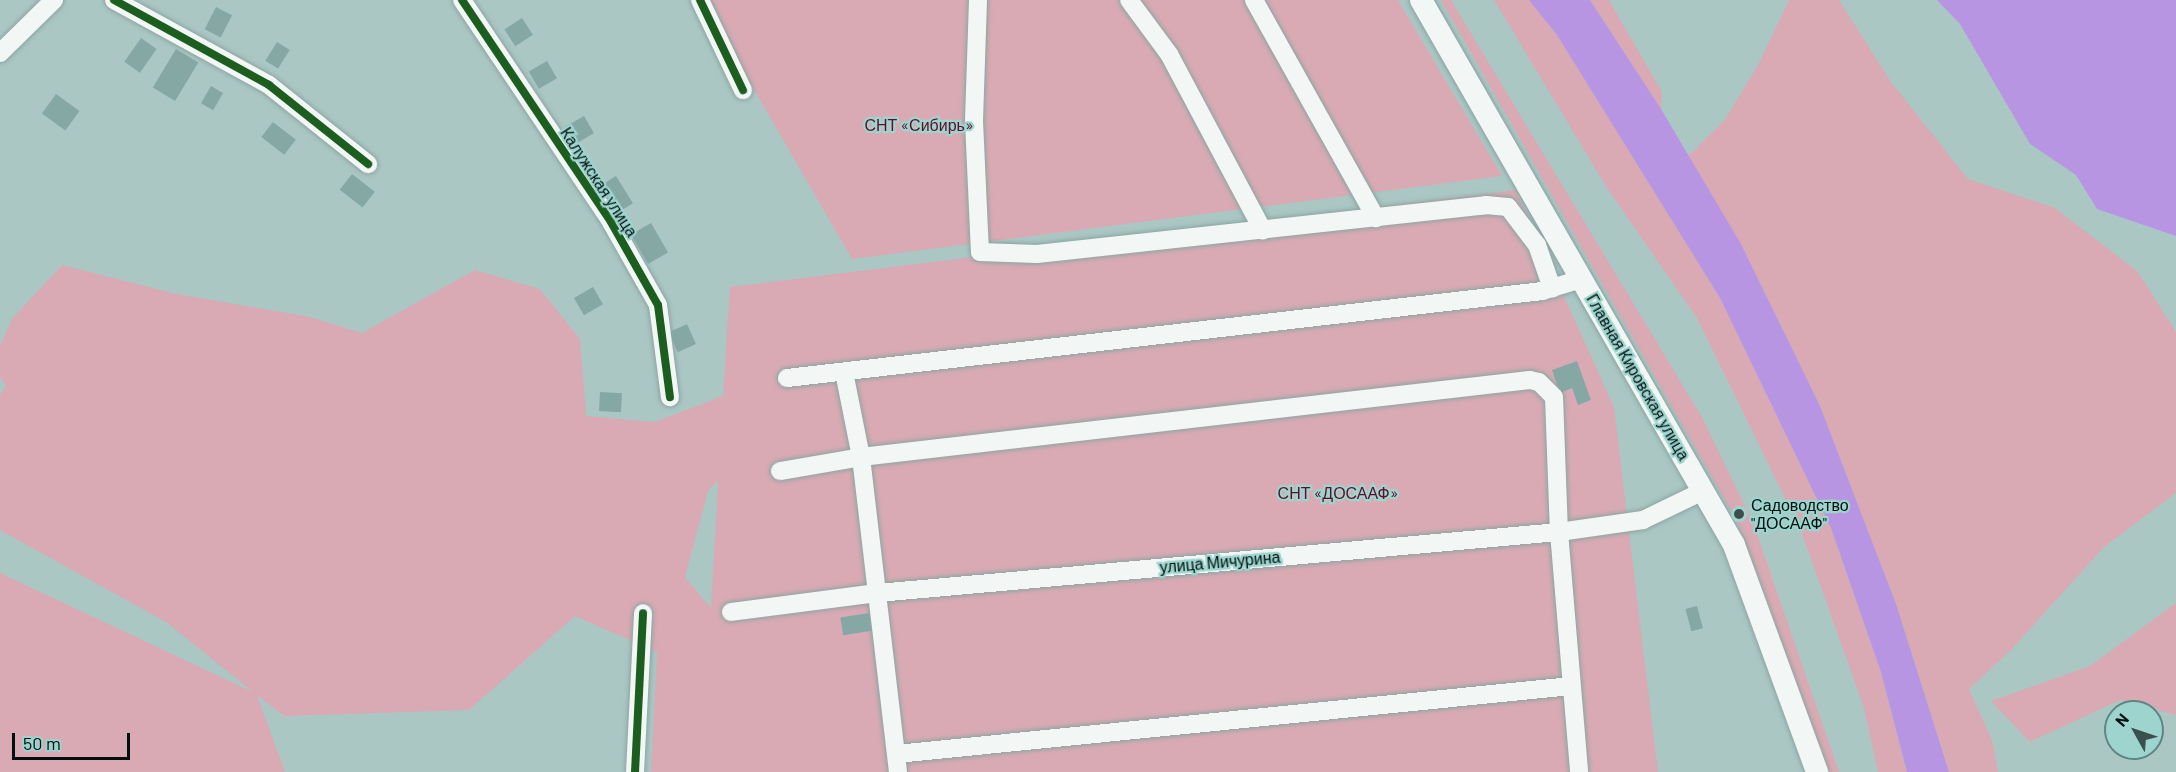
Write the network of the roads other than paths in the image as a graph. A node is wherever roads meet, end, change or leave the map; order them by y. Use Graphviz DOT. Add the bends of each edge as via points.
graph roads {
  1 [pos="54,0"];
  2 [pos="114,0"];
  3 [pos="462,0"];
  4 [pos="700,0"];
  5 [pos="978,0"];
  6 [pos="1129,0"];
  7 [pos="1254,0"];
  8 [pos="1421,0"];
  9 [pos="0,53"];
  10 [pos="743,90"];
  11 [pos="369,164"];
  12 [pos="1376,218"];
  13 [pos="1263,231"];
  14 [pos="1581,279"];
  15 [pos="1552,288"];
  16 [pos="844,372"];
  17 [pos="787,378"];
  18 [pos="670,396"];
  19 [pos="861,457"];
  20 [pos="780,471"];
  21 [pos="1703,491"];
  22 [pos="1559,532"];
  23 [pos="878,593"];
  24 [pos="731,612"];
  25 [pos="643,613"];
  26 [pos="1570,686"];
  27 [pos="898,763"];
  28 [pos="635,772"];
  29 [pos="1579,772"];
  30 [pos="1817,772"];
  1 -- 9 [label="street"];
  2 -- 11 [label="street" via="269,85"];
  3 -- 18 [label="street, Калужская улица" via="611,222 658,305"];
  4 -- 10 [label="street"];
  5 -- 13 [label="street" via="974,121 980,252 1036,254"];
  6 -- 13 [label="street" via="1169,54"];
  7 -- 12 [label="street"];
  8 -- 14 [label="main road, Главная Кировская улица"];
  12 -- 13 [label="street"];
  12 -- 15 [label="street" via="1486,205 1508,207 1537,245"];
  14 -- 15 [label="street"];
  14 -- 21 [label="main road, Главная Кировская улица"];
  15 -- 16 [label="street"];
  16 -- 17 [label="street"];
  16 -- 19 [label="street"];
  19 -- 20 [label="street"];
  19 -- 22 [label="street" via="1530,380 1549,389 1554,397"];
  19 -- 23 [label="street"];
  21 -- 22 [label="street, улица Мичурина" via="1642,520"];
  21 -- 30 [label="main road, Главная Кировская улица" via="1734,545"];
  22 -- 23 [label="street, улица Мичурина"];
  22 -- 26 [label="street"];
  23 -- 24 [label="street, улица Мичурина"];
  23 -- 27 [label="street"];
  25 -- 28 [label="street"];
  26 -- 27 [label="street"];
  26 -- 29 [label="street"];
}
